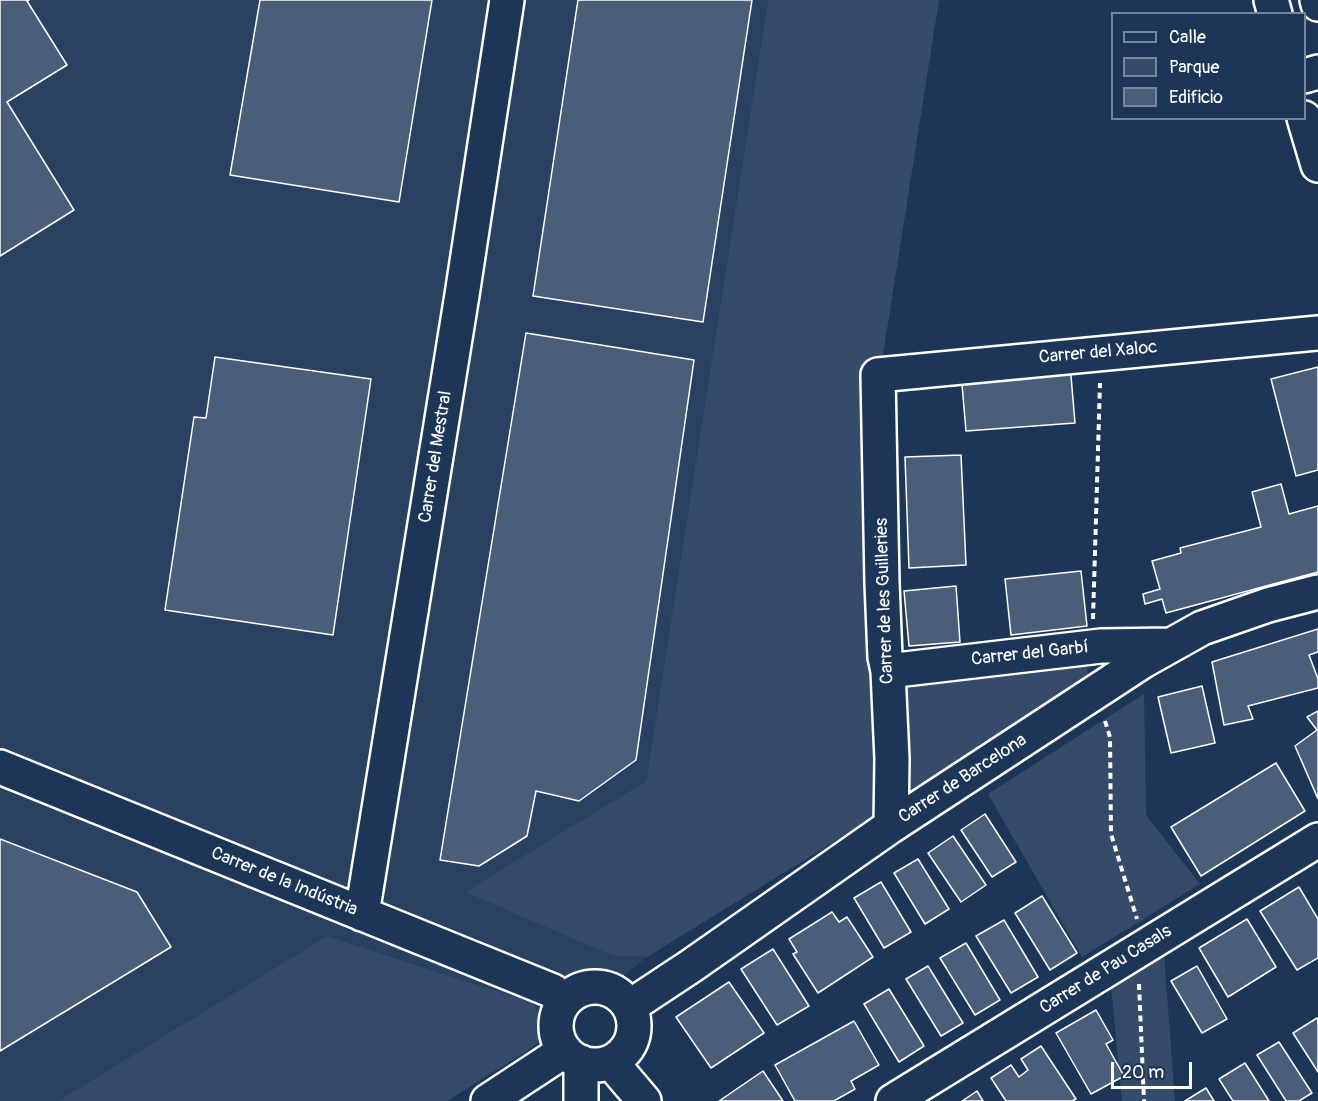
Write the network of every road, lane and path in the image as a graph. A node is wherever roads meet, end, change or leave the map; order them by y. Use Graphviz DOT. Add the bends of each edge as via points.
graph roads {
  1 [pos="507,0"];
  2 [pos="1317,0"];
  3 [pos="1318,4"];
  4 [pos="1306,120"];
  5 [pos="1318,165"];
  6 [pos="1318,333"];
  7 [pos="1101,353"];
  8 [pos="879,375"];
  9 [pos="1318,592"];
  10 [pos="1173,645"];
  11 [pos="1092,647"];
  12 [pos="888,671"];
  13 [pos="1097,690"];
  14 [pos="0,767"];
  15 [pos="891,826"];
  16 [pos="1318,840"];
  17 [pos="362,914"];
  18 [pos="1145,946"];
  19 [pos="563,1003"];
  20 [pos="629,1007"];
  21 [pos="586,1058"];
  22 [pos="488,1101"];
  23 [pos="581,1101"];
  24 [pos="644,1101"];
  25 [pos="893,1101"];
  26 [pos="1144,1101"];
  1 -- 17 [label="street, Carrer del Mestral"];
  2 -- 3 [label="street"];
  4 -- 5 [label="street"];
  6 -- 7 [label="street, Carrer del Xaloc"];
  7 -- 8 [label="street, Carrer del Xaloc"];
  7 -- 11 [label="path"];
  8 -- 12 [label="street, Carrer de les Guilleries" via="882,583"];
  9 -- 10 [label="street, Carrer de Barcelona" via="1202,628"];
  10 -- 11 [label="street, Carrer del Garbí"];
  10 -- 13 [label="street, Carrer de Barcelona"];
  11 -- 12 [label="street, Carrer del Garbí"];
  12 -- 15 [label="street, Carrer de les Guilleries"];
  13 -- 15 [label="street, Carrer de Barcelona"];
  13 -- 18 [label="path" via="1110,737 1111,834"];
  14 -- 17 [label="street, Carrer de la Indústria"];
  15 -- 20 [label="street, Carrer de Barcelona"];
  16 -- 18 [label="street, Carrer de Pau Casals"];
  17 -- 19 [label="street, Carrer de la Indústria" via="553,991"];
  18 -- 25 [label="street, Carrer de Pau Casals"];
  18 -- 26 [label="path" via="1138,968"];
  19 -- 20 [label="street" via="584,988 602,988 618,994"];
  19 -- 21 [label="street" via="556,1032"];
  20 -- 21 [label="street" via="634,1020 627,1048"];
  21 -- 22 [label="street"];
  21 -- 23 [label="street"];
  21 -- 24 [label="street"];
}
